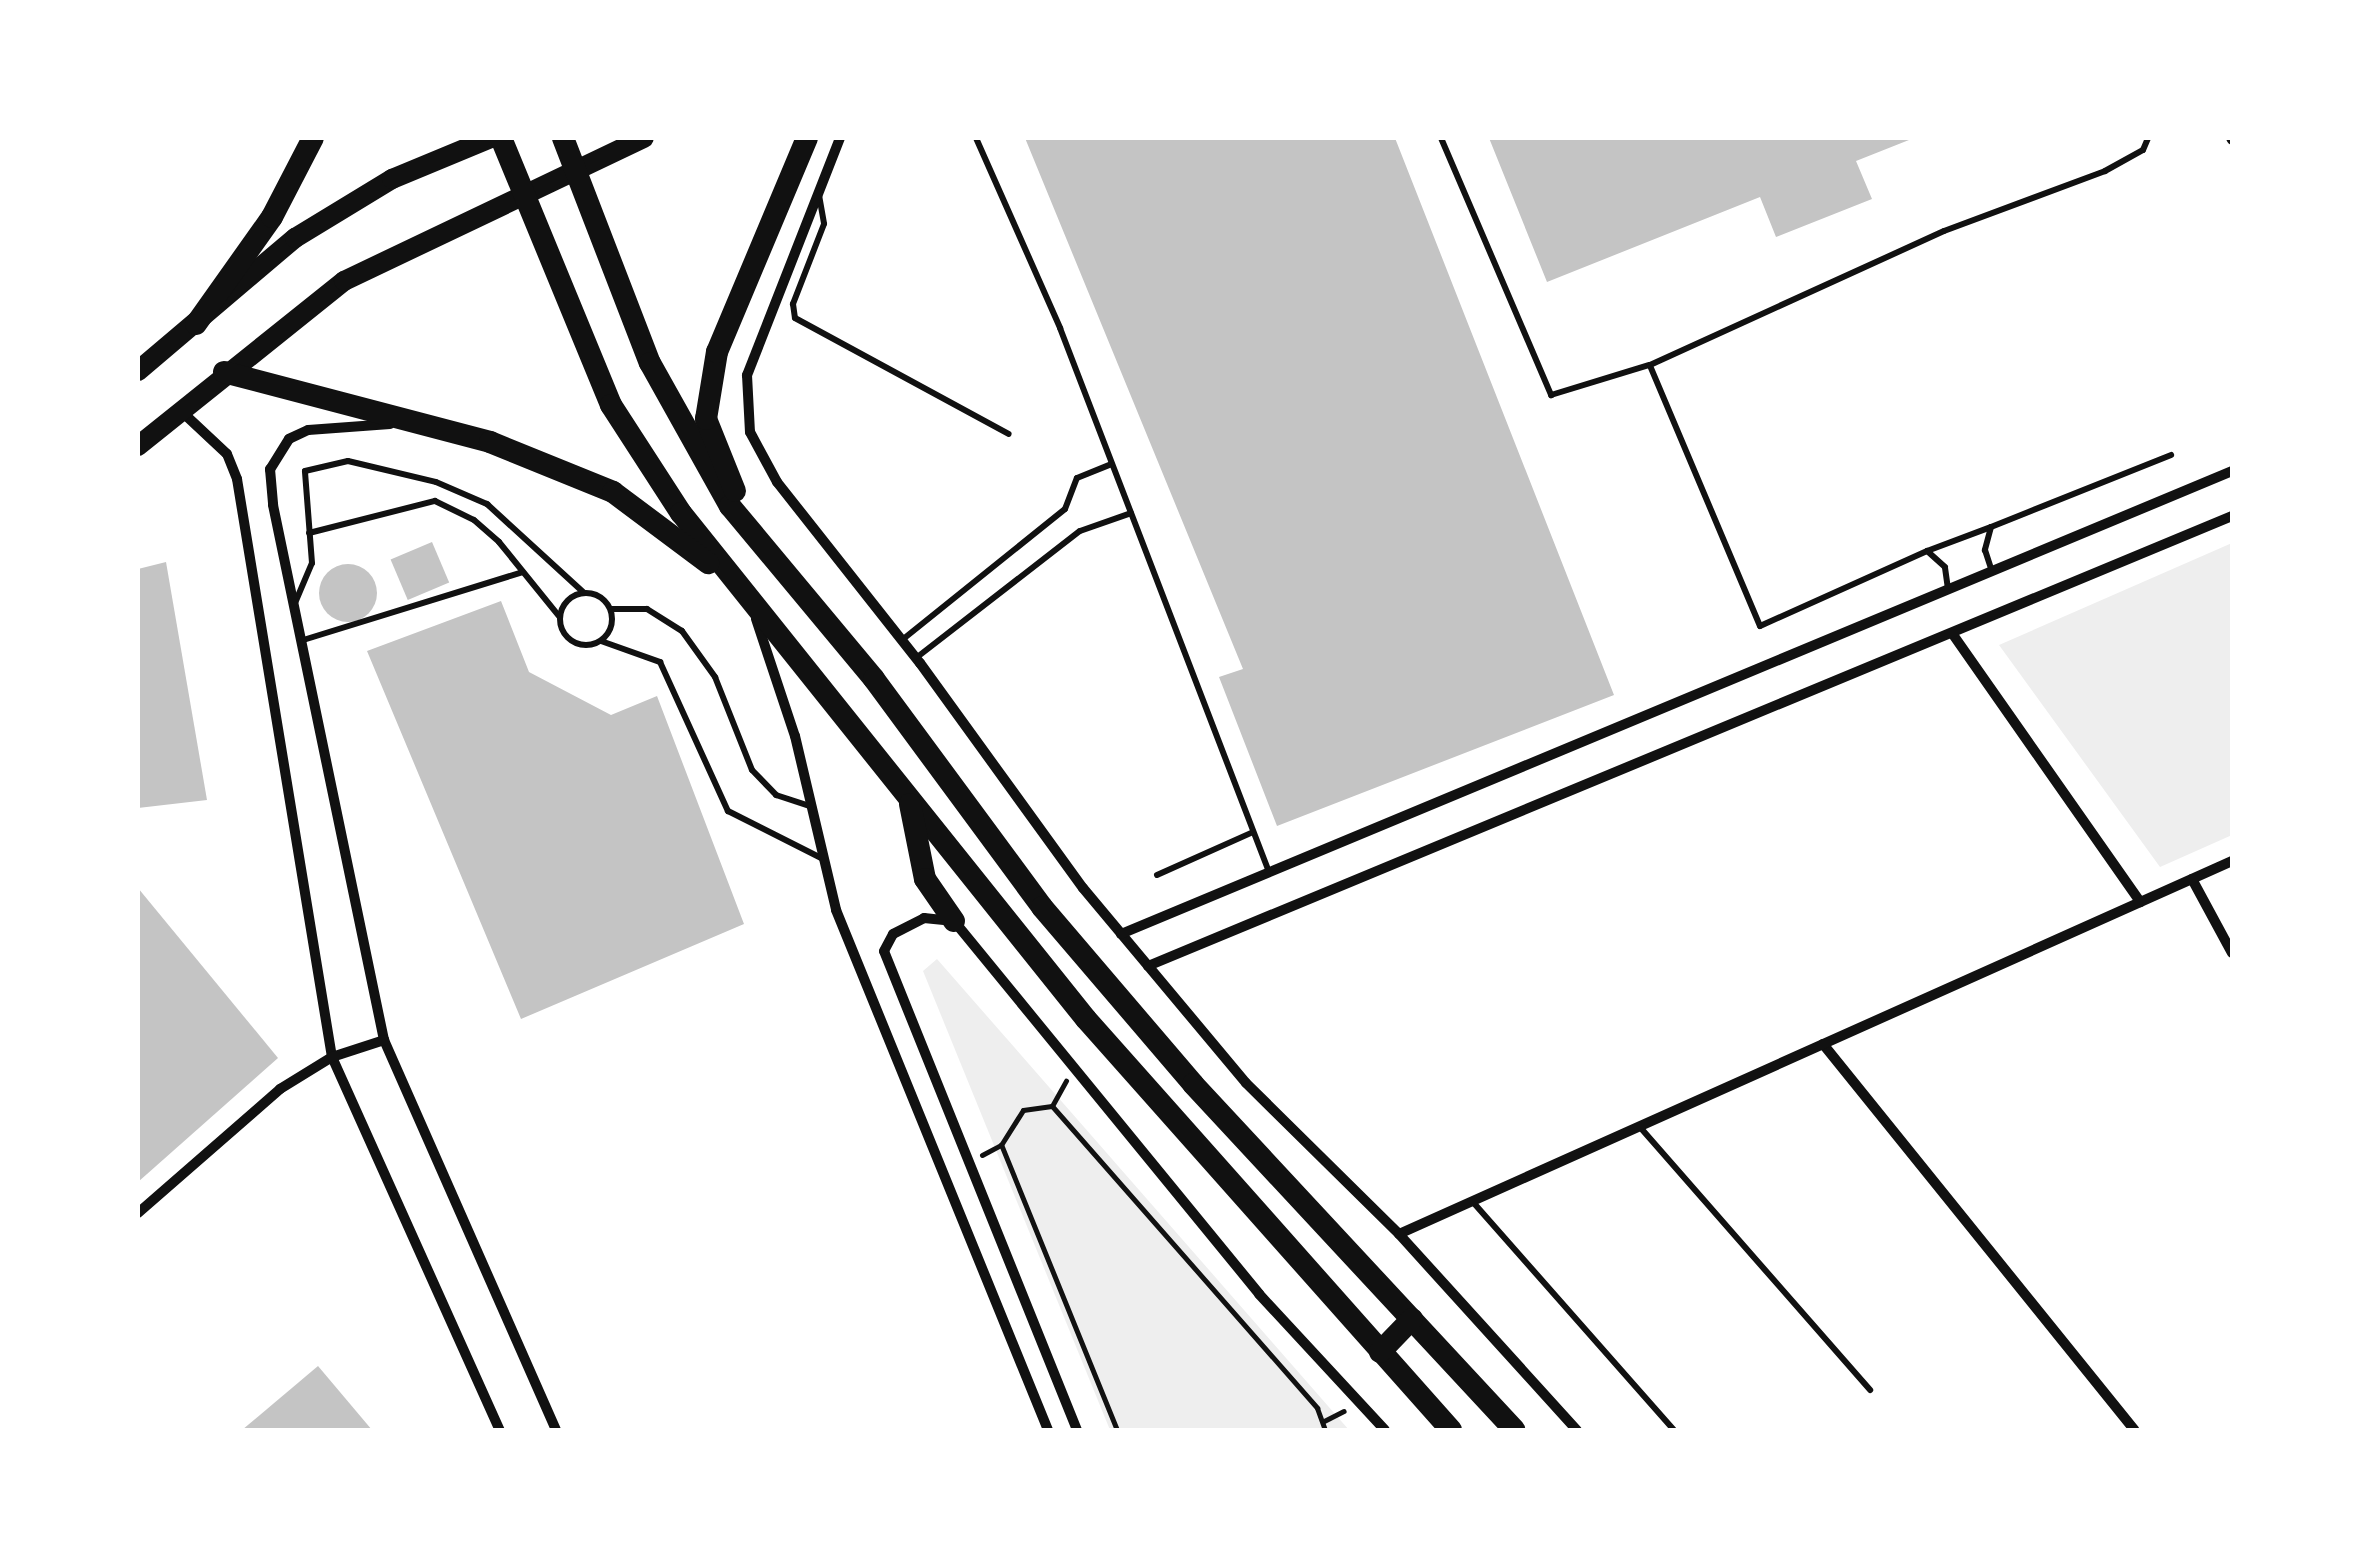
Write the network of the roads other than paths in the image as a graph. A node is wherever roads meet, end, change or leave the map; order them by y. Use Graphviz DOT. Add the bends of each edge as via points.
graph roads {
  1 [pos="313,138"];
  2 [pos="491,138"];
  3 [pos="501,138"];
  4 [pos="562,138"];
  5 [pos="644,138"];
  6 [pos="807,138"];
  7 [pos="840,138"];
  8 [pos="976,138"];
  9 [pos="1441,138"];
  10 [pos="2148,138"];
  11 [pos="571,171"];
  12 [pos="524,190"];
  13 [pos="818,192"];
  14 [pos="196,324"];
  15 [pos="1650,365"];
  16 [pos="139,367"];
  17 [pos="224,372"];
  18 [pos="180,410"];
  19 [pos="424,422"];
  20 [pos="1009,434"];
  21 [pos="138,446"];
  22 [pos="2172,455"];
  23 [pos="1111,464"];
  24 [pos="2232,471"];
  25 [pos="1131,513"];
  26 [pos="2232,516"];
  27 [pos="1991,527"];
  28 [pos="309,533"];
  29 [pos="1927,550"];
  30 [pos="778,562"];
  31 [pos="523,572"];
  32 [pos="1993,572"];
  33 [pos="1948,591"];
  34 [pos="583,592"];
  35 [pos="750,599"];
  36 [pos="293,608"];
  37 [pos="612,609"];
  38 [pos="559,616"];
  39 [pos="1954,636"];
  40 [pos="902,640"];
  41 [pos="298,641"];
  42 [pos="601,641"];
  43 [pos="916,658"];
  44 [pos="909,801"];
  45 [pos="814,808"];
  46 [pos="1253,832"];
  47 [pos="823,859"];
  48 [pos="2232,861"];
  49 [pos="1269,872"];
  50 [pos="1157,874"];
  51 [pos="2192,879"];
  52 [pos="2140,902"];
  53 [pos="954,921"];
  54 [pos="1121,934"];
  55 [pos="2232,953"];
  56 [pos="1148,966"];
  57 [pos="384,1040"];
  58 [pos="1823,1044"];
  59 [pos="332,1057"];
  60 [pos="1639,1126"];
  61 [pos="1472,1201"];
  62 [pos="138,1213"];
  63 [pos="1399,1234"];
  64 [pos="1412,1320"];
  65 [pos="1380,1352"];
  66 [pos="1870,1390"];
  67 [pos="500,1430"];
  68 [pos="556,1430"];
  69 [pos="1048,1430"];
  70 [pos="1078,1430"];
  71 [pos="1385,1430"];
  72 [pos="1451,1430"];
  73 [pos="1514,1430"];
  74 [pos="1576,1430"];
  75 [pos="1674,1430"];
  76 [pos="2135,1430"];
  1 -- 14 [label="main road" via="272,218"];
  2 -- 14 [label="main road" via="392,178 295,238"];
  3 -- 12 [label="main road"];
  4 -- 11 [label="main road"];
  5 -- 11 [label="main road"];
  6 -- 30 [label="main road" via="717,352 706,419 733,488"];
  7 -- 13 [label="street"];
  8 -- 23 [label="lane"];
  9 -- 15 [label="lane" via="1551,396"];
  10 -- 15 [label="lane" via="2143,150 2105,171 1944,230"];
  11 -- 12 [label="main road"];
  11 -- 30 [label="main road" via="650,363 730,506"];
  12 -- 17 [label="main road" via="344,281"];
  12 -- 35 [label="main road" via="610,405 681,513"];
  13 -- 20 [label="lane" via="825,218 793,304 800,321"];
  13 -- 40 [label="street" via="748,376 750,432 777,482"];
  14 -- 16 [label="main road"];
  15 -- 29 [label="lane" via="1760,626"];
  17 -- 18 [label="main road"];
  17 -- 19 [label="main road"];
  18 -- 21 [label="main road"];
  18 -- 59 [label="street" via="226,454 241,494"];
  19 -- 35 [label="main road" via="613,492"];
  19 -- 36 [label="street" via="308,430 276,452 270,487"];
  22 -- 27 [label="lane"];
  23 -- 25 [label="lane"];
  23 -- 40 [label="lane" via="1077,478 1065,509"];
  24 -- 32 [label="street"];
  25 -- 43 [label="lane" via="1080,530"];
  25 -- 46 [label="lane"];
  26 -- 39 [label="street"];
  27 -- 29 [label="lane"];
  27 -- 32 [label="lane" via="1986,550"];
  28 -- 31 [label="lane" via="435,501 474,520"];
  28 -- 34 [label="lane" via="305,471 374,462 487,504"];
  28 -- 36 [label="lane" via="312,562"];
  29 -- 33 [label="lane" via="1945,567"];
  30 -- 64 [label="main road" via="1042,906 1192,1084"];
  31 -- 38 [label="lane"];
  31 -- 41 [label="lane"];
  32 -- 33 [label="street"];
  33 -- 49 [label="street"];
  34 -- 37 [label="lane" via="595,593"];
  34 -- 38 [label="lane"];
  35 -- 44 [label="main road"];
  35 -- 45 [label="street"];
  36 -- 41 [label="street"];
  37 -- 42 [label="lane" via="610,632"];
  37 -- 45 [label="lane" via="647,609 682,632 715,677 752,770 776,795"];
  38 -- 42 [label="lane" via="578,644"];
  39 -- 52 [label="street"];
  39 -- 56 [label="street"];
  40 -- 43 [label="street"];
  41 -- 57 [label="street"];
  42 -- 47 [label="lane" via="660,662 728,811"];
  43 -- 54 [label="street"];
  44 -- 53 [label="main road" via="925,879"];
  44 -- 65 [label="main road" via="1099,1034"];
  45 -- 47 [label="street"];
  46 -- 49 [label="lane"];
  46 -- 50 [label="lane"];
  47 -- 69 [label="street" via="836,910"];
  48 -- 51 [label="street"];
  49 -- 54 [label="street"];
  51 -- 52 [label="street"];
  51 -- 55 [label="street"];
  52 -- 58 [label="street"];
  53 -- 70 [label="street" via="906,924 884,951"];
  53 -- 71 [label="street" via="1260,1294"];
  54 -- 56 [label="street"];
  56 -- 63 [label="street" via="1246,1083"];
  57 -- 59 [label="street"];
  57 -- 68 [label="street"];
  58 -- 60 [label="street"];
  58 -- 76 [label="street"];
  59 -- 62 [label="street" via="266,1100"];
  59 -- 67 [label="street"];
  60 -- 61 [label="street"];
  60 -- 66 [label="lane"];
  61 -- 63 [label="street"];
  61 -- 75 [label="lane"];
  63 -- 74 [label="street"];
  64 -- 65 [label="main road"];
  64 -- 73 [label="main road"];
  65 -- 72 [label="main road"];
}
